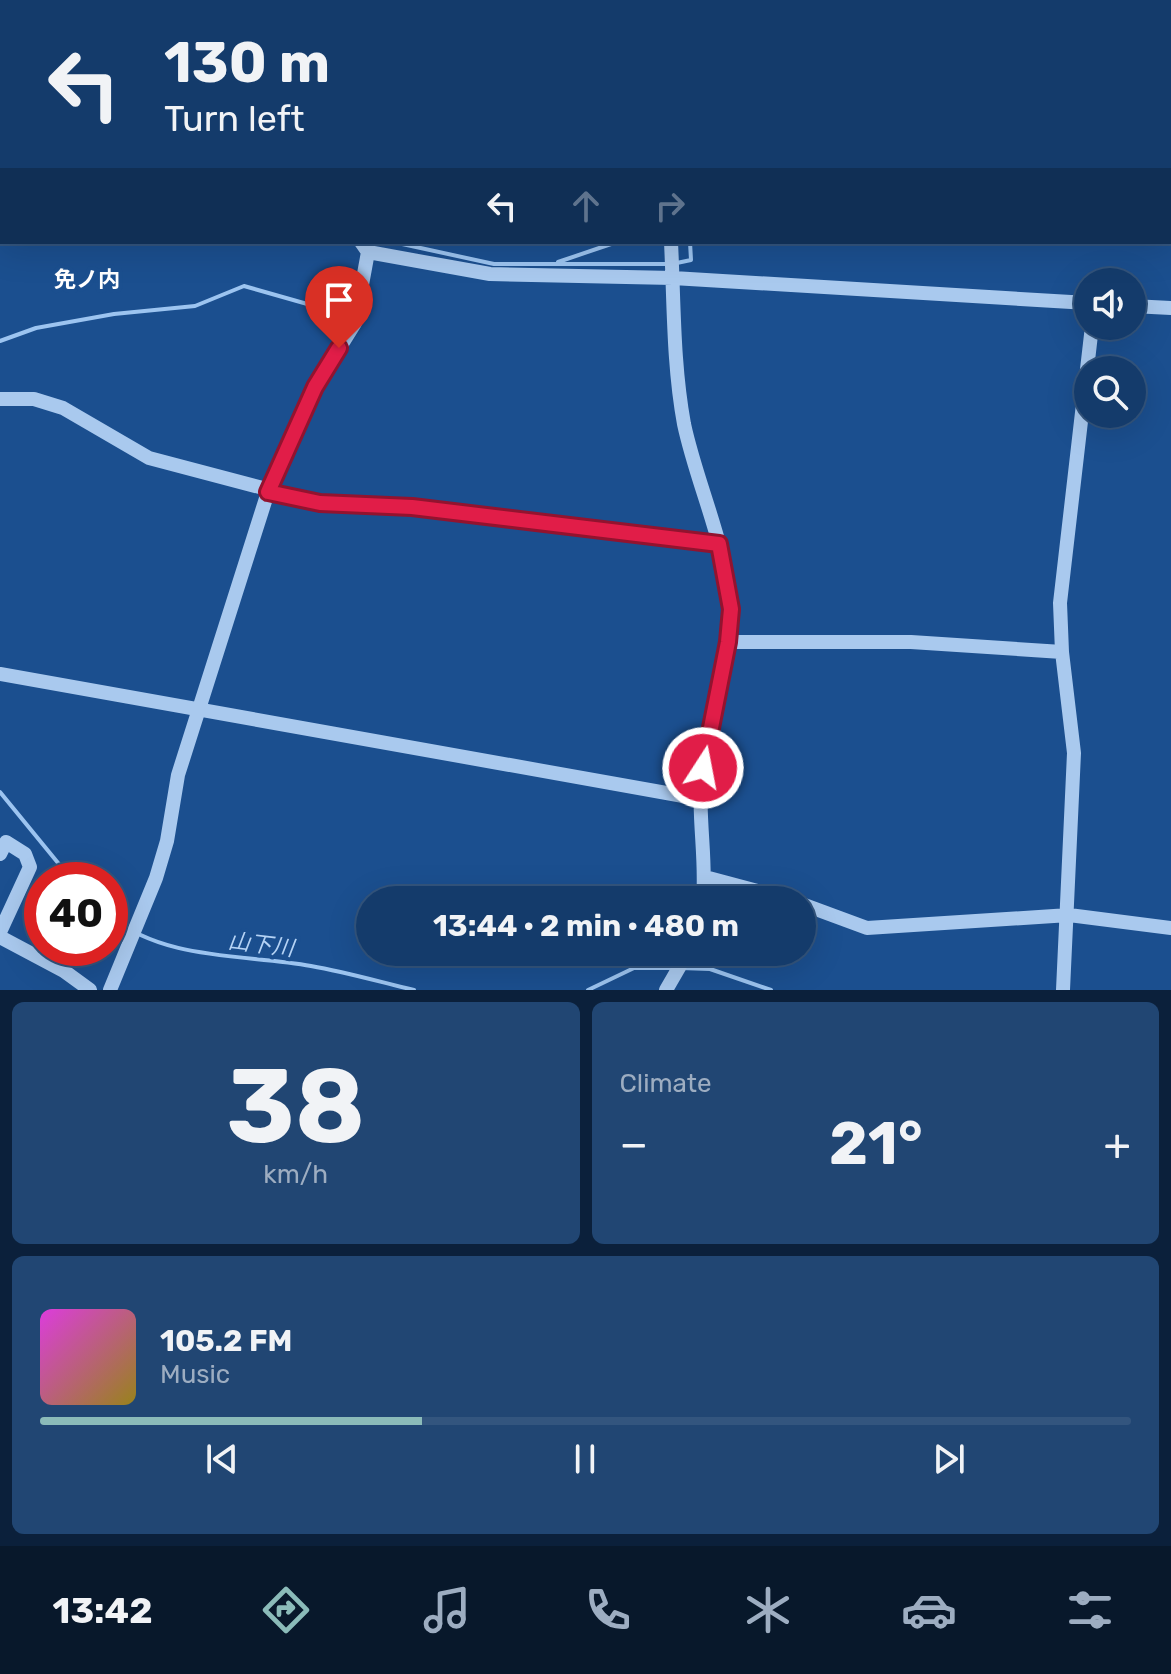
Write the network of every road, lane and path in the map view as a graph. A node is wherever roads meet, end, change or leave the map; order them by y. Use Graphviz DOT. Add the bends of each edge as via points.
graph roads {
  1 [pos="671,244"];
  2 [pos="365,247"];
  3 [pos="673,278"];
  4 [pos="1074,302"];
  5 [pos="1146,307"];
  6 [pos="1171,308"];
  7 [pos="1090,340"];
  8 [pos="0,399"];
  9 [pos="268,492"];
  10 [pos="719,544"];
  11 [pos="728,642"];
  12 [pos="1062,652"];
  13 [pos="0,674"];
  14 [pos="199,708"];
  15 [pos="700,799"];
  16 [pos="0,854"];
  17 [pos="705,877"];
  18 [pos="704,886"];
  19 [pos="739,886"];
  20 [pos="816,909"];
  21 [pos="1069,915"];
  22 [pos="1171,928"];
  23 [pos="0,934"];
  24 [pos="680,966"];
  25 [pos="90,990"];
  26 [pos="110,990"];
  27 [pos="666,990"];
  28 [pos="1063,990"];
  1 -- 3 [label="street"];
  2 -- 3 [label="street" via="477,273"];
  2 -- 9 [label="street" via="355,323 315,387"];
  3 -- 4 [label="street"];
  3 -- 10 [label="street" via="684,420"];
  5 -- 6 [label="street"];
  7 -- 12 [label="street" via="1060,603"];
  8 -- 9 [label="street" via="34,399 63,408 149,458"];
  9 -- 10 [label="street" via="320,503 412,507"];
  9 -- 14 [label="street"];
  10 -- 11 [label="street" via="731,609"];
  11 -- 12 [label="street" via="911,642"];
  11 -- 15 [label="street"];
  12 -- 21 [label="street" via="1074,753"];
  13 -- 14 [label="street"];
  14 -- 15 [label="street"];
  14 -- 26 [label="street" via="156,878"];
  15 -- 17 [label="street"];
  16 -- 23 [label="street" via="6,842 25,854 30,867"];
  17 -- 18 [label="street"];
  17 -- 19 [label="street"];
  20 -- 21 [label="street" via="867,928"];
  21 -- 22 [label="street"];
  21 -- 28 [label="street"];
  23 -- 25 [label="street"];
  24 -- 27 [label="street"];
}
